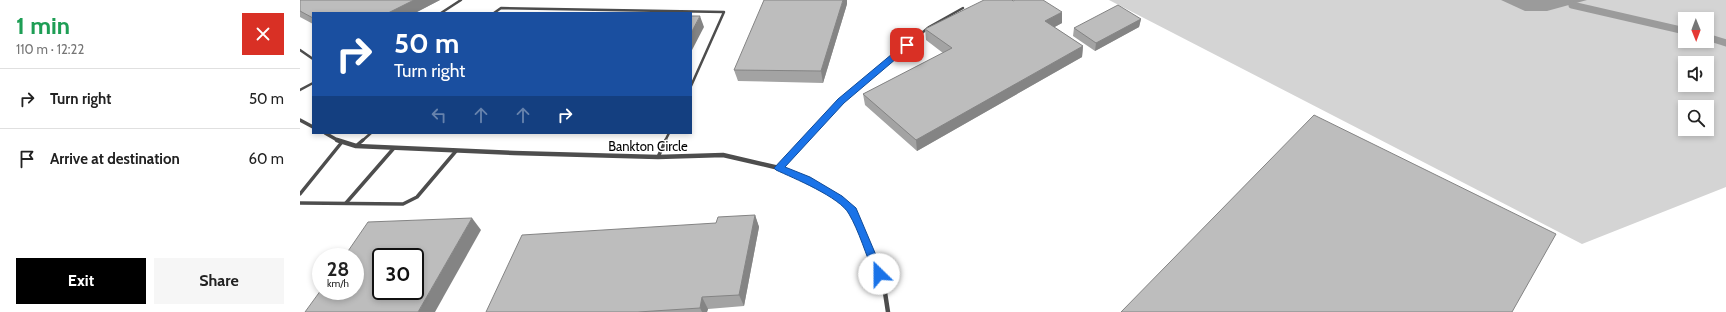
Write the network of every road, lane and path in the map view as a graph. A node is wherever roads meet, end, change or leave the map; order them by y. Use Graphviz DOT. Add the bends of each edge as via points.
graph roads {
  1 [pos="461,0"];
  2 [pos="963,8"];
  3 [pos="443,12"];
  4 [pos="496,12"];
  5 [pos="300,50"];
  6 [pos="312,58"];
  7 [pos="312,84"];
  8 [pos="692,84"];
  9 [pos="300,90"];
  10 [pos="300,120"];
  11 [pos="312,126"];
  12 [pos="326,134"];
  13 [pos="370,134"];
  14 [pos="669,134"];
  15 [pos="342,142"];
  16 [pos="356,146"];
  17 [pos="394,148"];
  18 [pos="456,151"];
  19 [pos="658,157"];
  20 [pos="779,168"];
  21 [pos="300,194"];
  22 [pos="300,203"];
  23 [pos="346,204"];
  24 [pos="888,312"];
  1 -- 3 [label="lane"];
  2 -- 20 [label="lane" via="929,27 841,101"];
  4 -- 8 [label="lane" via="502,8 724,12"];
  5 -- 6 [label="lane"];
  7 -- 9 [label="lane"];
  10 -- 11 [label="street"];
  12 -- 15 [label="street, Bankton Circle"];
  13 -- 16 [label="lane"];
  14 -- 19 [label="lane"];
  15 -- 16 [label="street, Bankton Circle"];
  15 -- 21 [label="lane"];
  16 -- 17 [label="street, Bankton Circle"];
  17 -- 18 [label="street, Bankton Circle"];
  17 -- 23 [label="lane"];
  18 -- 19 [label="street, Bankton Circle"];
  18 -- 23 [label="lane" via="416,197 403,204"];
  19 -- 20 [label="street, Bankton Circle" via="724,155"];
  20 -- 24 [label="street, Bankton Circle" via="839,198 853,210 884,286"];
  22 -- 23 [label="lane"];
}
